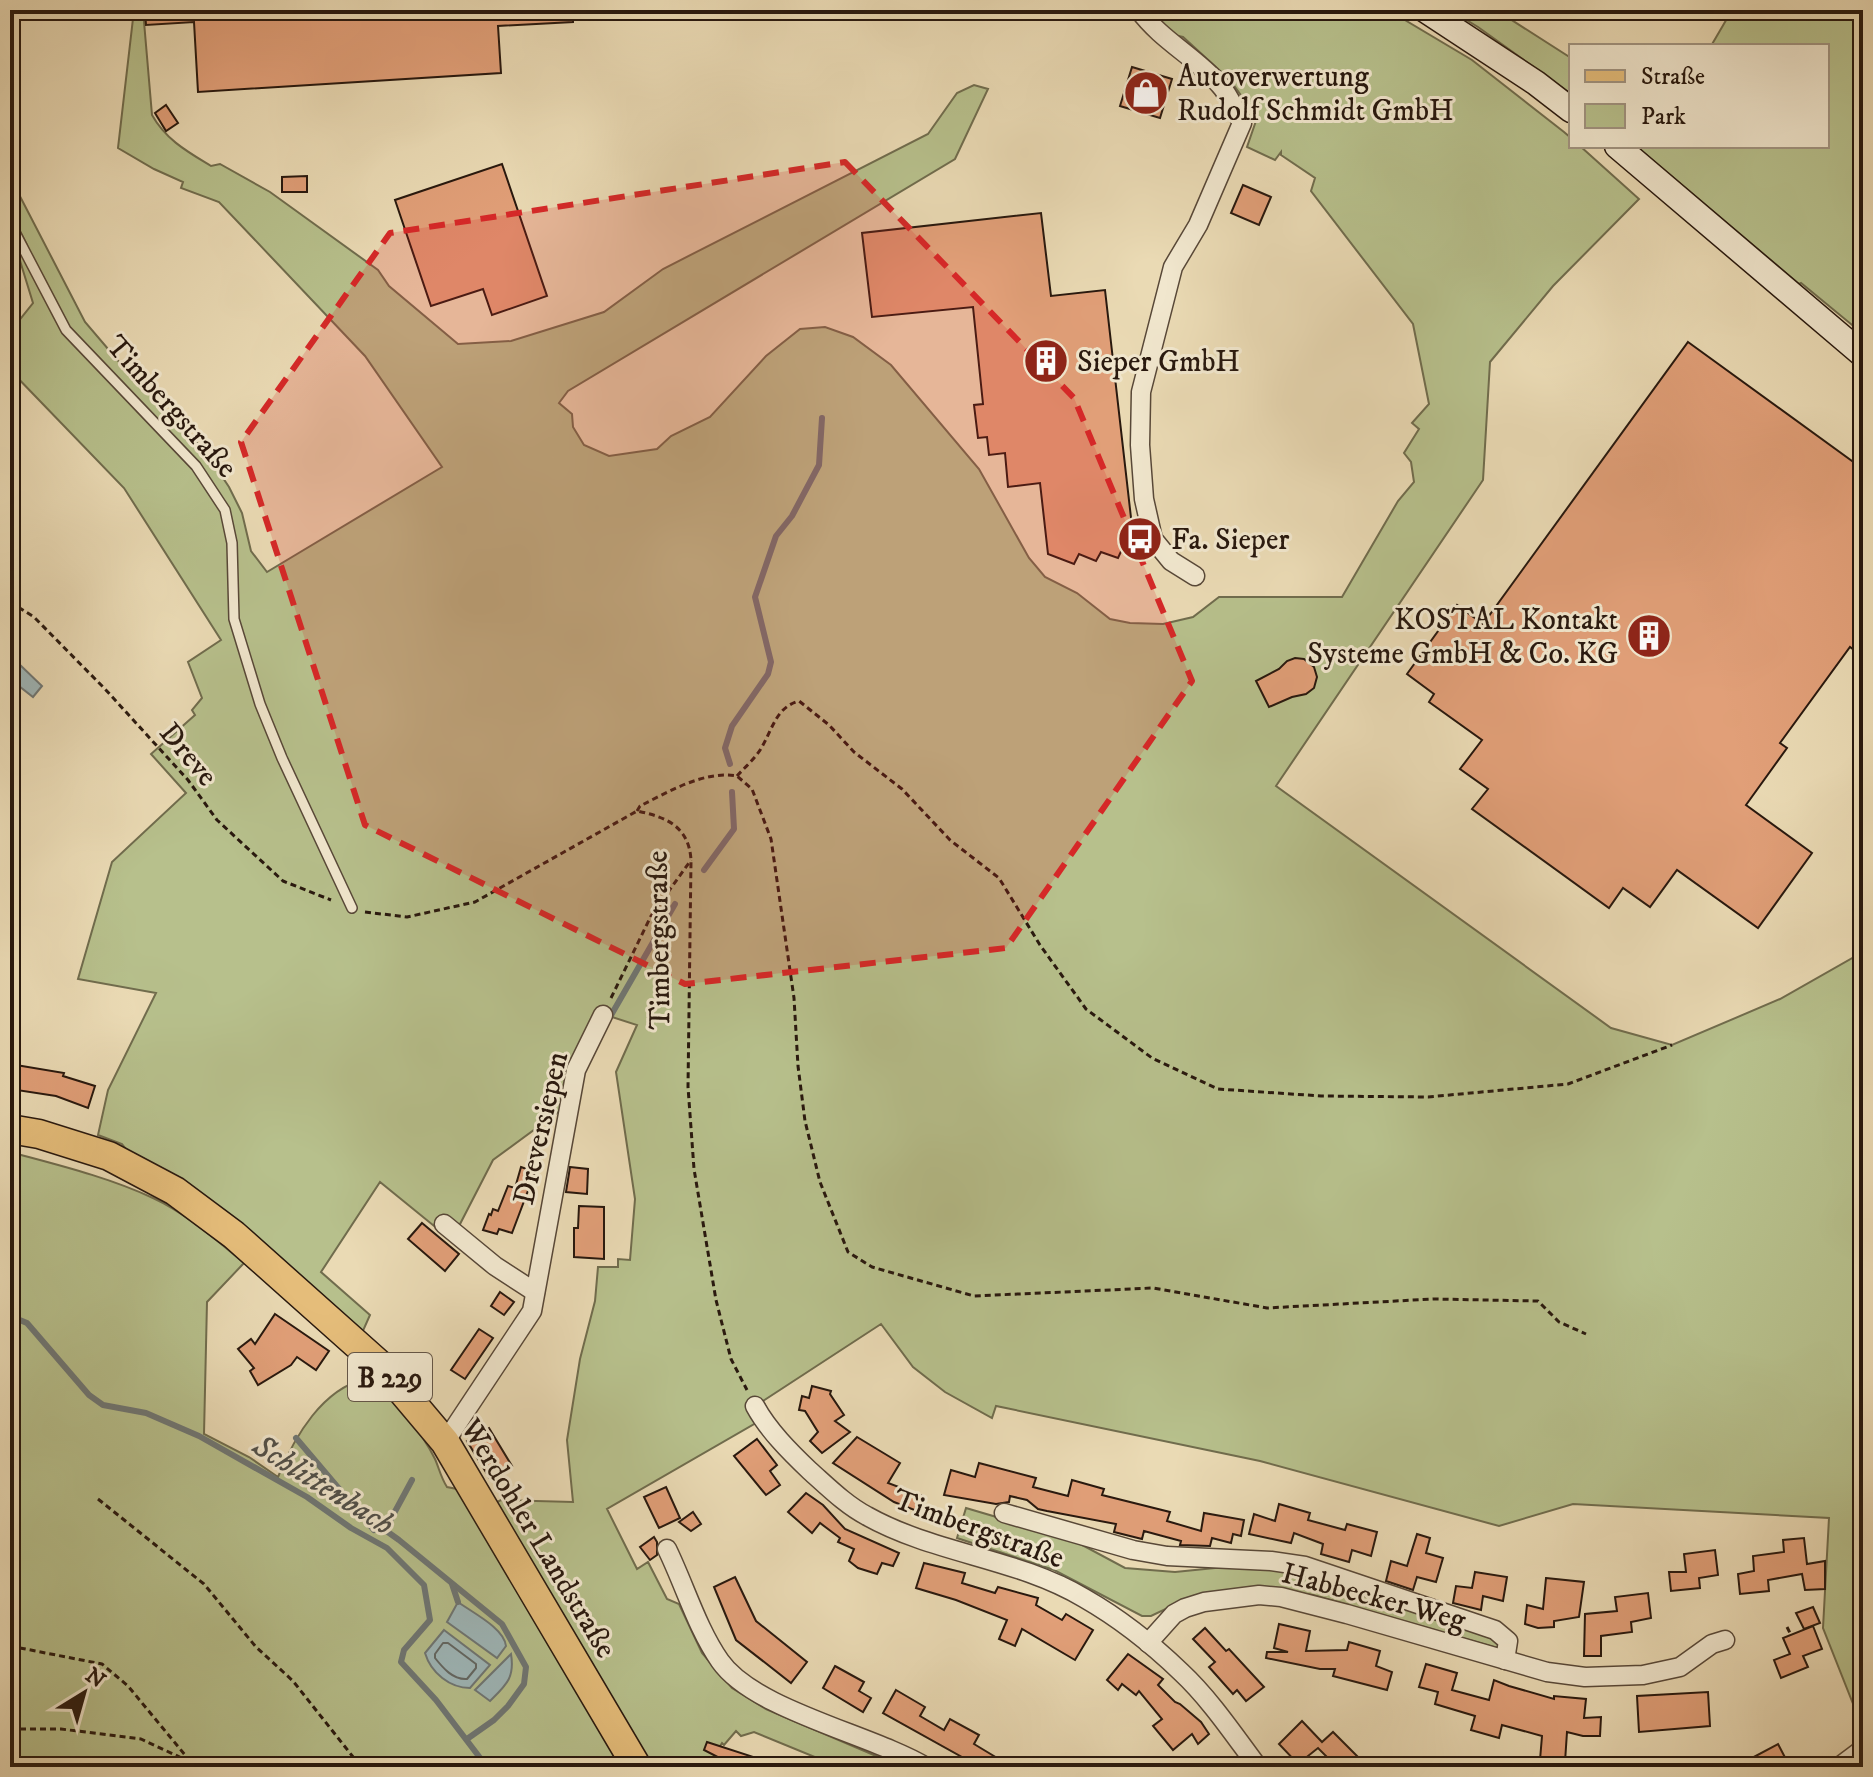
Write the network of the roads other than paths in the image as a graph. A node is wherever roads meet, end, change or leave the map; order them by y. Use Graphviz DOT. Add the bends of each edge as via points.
graph roads {
  1 [pos="1139,10"];
  2 [pos="1425,10"];
  3 [pos="1569,108"];
  4 [pos="1619,148"];
  5 [pos="10,223"];
  6 [pos="1863,355"];
  7 [pos="1195,576"];
  8 [pos="352,908"];
  9 [pos="603,1015"];
  10 [pos="10,1129"];
  11 [pos="444,1224"];
  12 [pos="535,1292"];
  13 [pos="755,1406"];
  14 [pos="445,1442"];
  15 [pos="1004,1513"];
  16 [pos="667,1549"];
  17 [pos="1167,1556"];
  18 [pos="1725,1640"];
  19 [pos="1148,1643"];
  20 [pos="1505,1660"];
  21 [pos="1863,1749"];
  22 [pos="637,1767"];
  23 [pos="926,1767"];
  24 [pos="1258,1767"];
  25 [pos="1839,1767"];
  1 -- 7 [label="street" via="1157,33 1221,86 1242,123 1198,225 1173,267 1141,392 1144,499 1153,539 1171,561"];
  2 -- 3 [label="main road"];
  4 -- 6 [label="main road"];
  5 -- 8 [label="lane, Timbergstraße" via="66,330 196,466 225,510 232,543 234,619 260,704"];
  9 -- 12 [label="street, Dreversiepen" via="576,1070"];
  10 -- 14 [label="main road, Werdohler Landstraße / B 229" via="96,1151 175,1191 234,1235 381,1366"];
  11 -- 12 [label="street"];
  12 -- 14 [label="street, Dreversiepen" via="532,1311"];
  13 -- 19 [label="street, Timbergstraße" via="799,1461 866,1516 1047,1580 1084,1597"];
  14 -- 22 [label="main road, Werdohler Landstraße / B 229"];
  15 -- 17 [label="street, Timbergstraße"];
  16 -- 23 [label="street" via="711,1645 729,1671 766,1697"];
  17 -- 20 [label="street, Habbecker Weg" via="1271,1561 1317,1570 1495,1630 1508,1641"];
  18 -- 20 [label="street, Habbecker Weg" via="1680,1667 1643,1675 1585,1677"];
  19 -- 20 [label="street, Habbecker Weg" via="1185,1608 1259,1595"];
  19 -- 24 [label="street, Timbergstraße" via="1184,1673"];
  21 -- 25 [label="street"];
}
